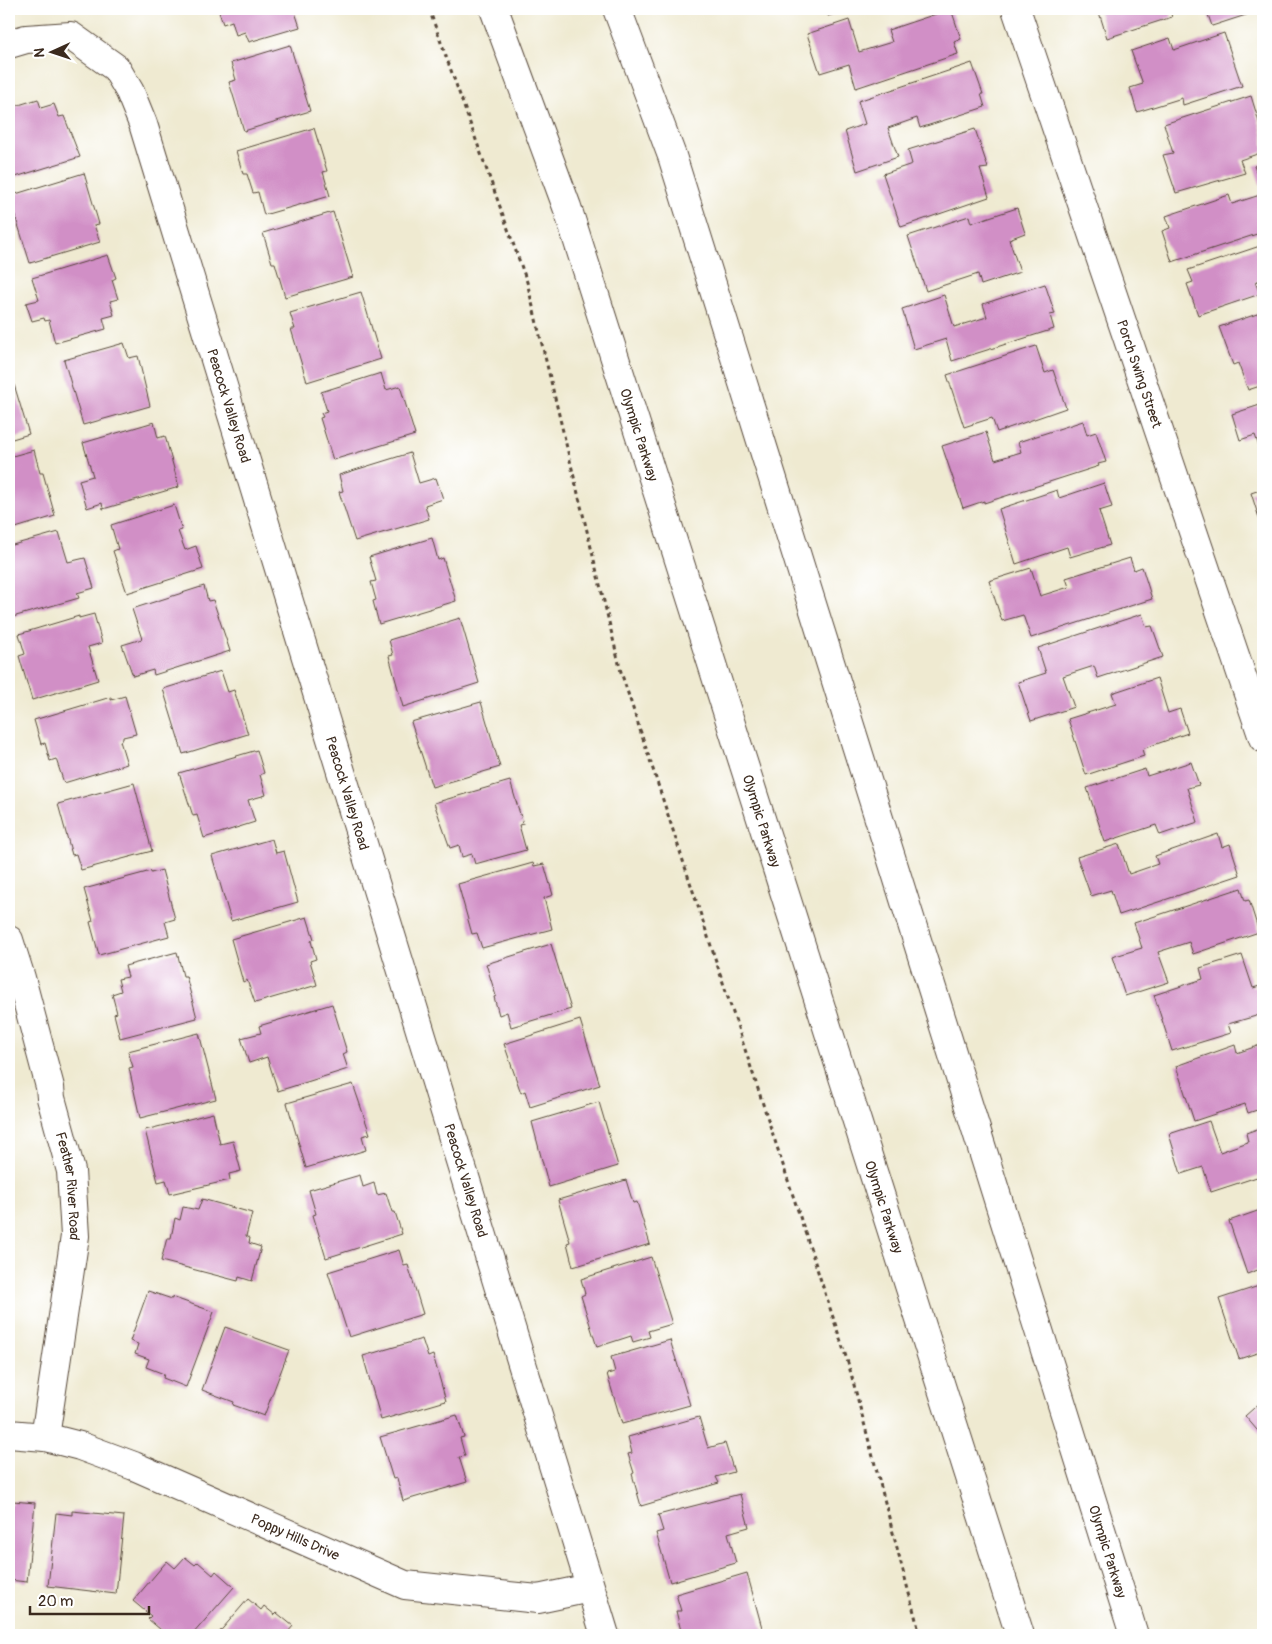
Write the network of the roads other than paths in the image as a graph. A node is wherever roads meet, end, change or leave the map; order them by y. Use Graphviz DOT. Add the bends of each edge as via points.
graph roads {
  1 [pos="494,9"];
  2 [pos="617,9"];
  3 [pos="1016,9"];
  4 [pos="9,44"];
  5 [pos="1263,738"];
  6 [pos="9,940"];
  7 [pos="9,1434"];
  8 [pos="45,1437"];
  9 [pos="590,1588"];
  10 [pos="605,1635"];
  11 [pos="1020,1635"];
  12 [pos="1134,1635"];
  1 -- 11 [label="street, Olympic Parkway" via="567,207"];
  2 -- 12 [label="street, Olympic Parkway" via="672,156"];
  3 -- 5 [label="street, Porch Swing Street"];
  4 -- 9 [label="street, Peacock Valley Road" via="26,39 71,36 116,68 140,116"];
  6 -- 8 [label="street, Feather River Road" via="71,1171 75,1236"];
  7 -- 8 [label="street, Poppy Hills Drive"];
  8 -- 9 [label="street, Poppy Hills Drive" via="134,1466 405,1585 538,1599"];
  9 -- 10 [label="street, Peacock Valley Road"];
}
